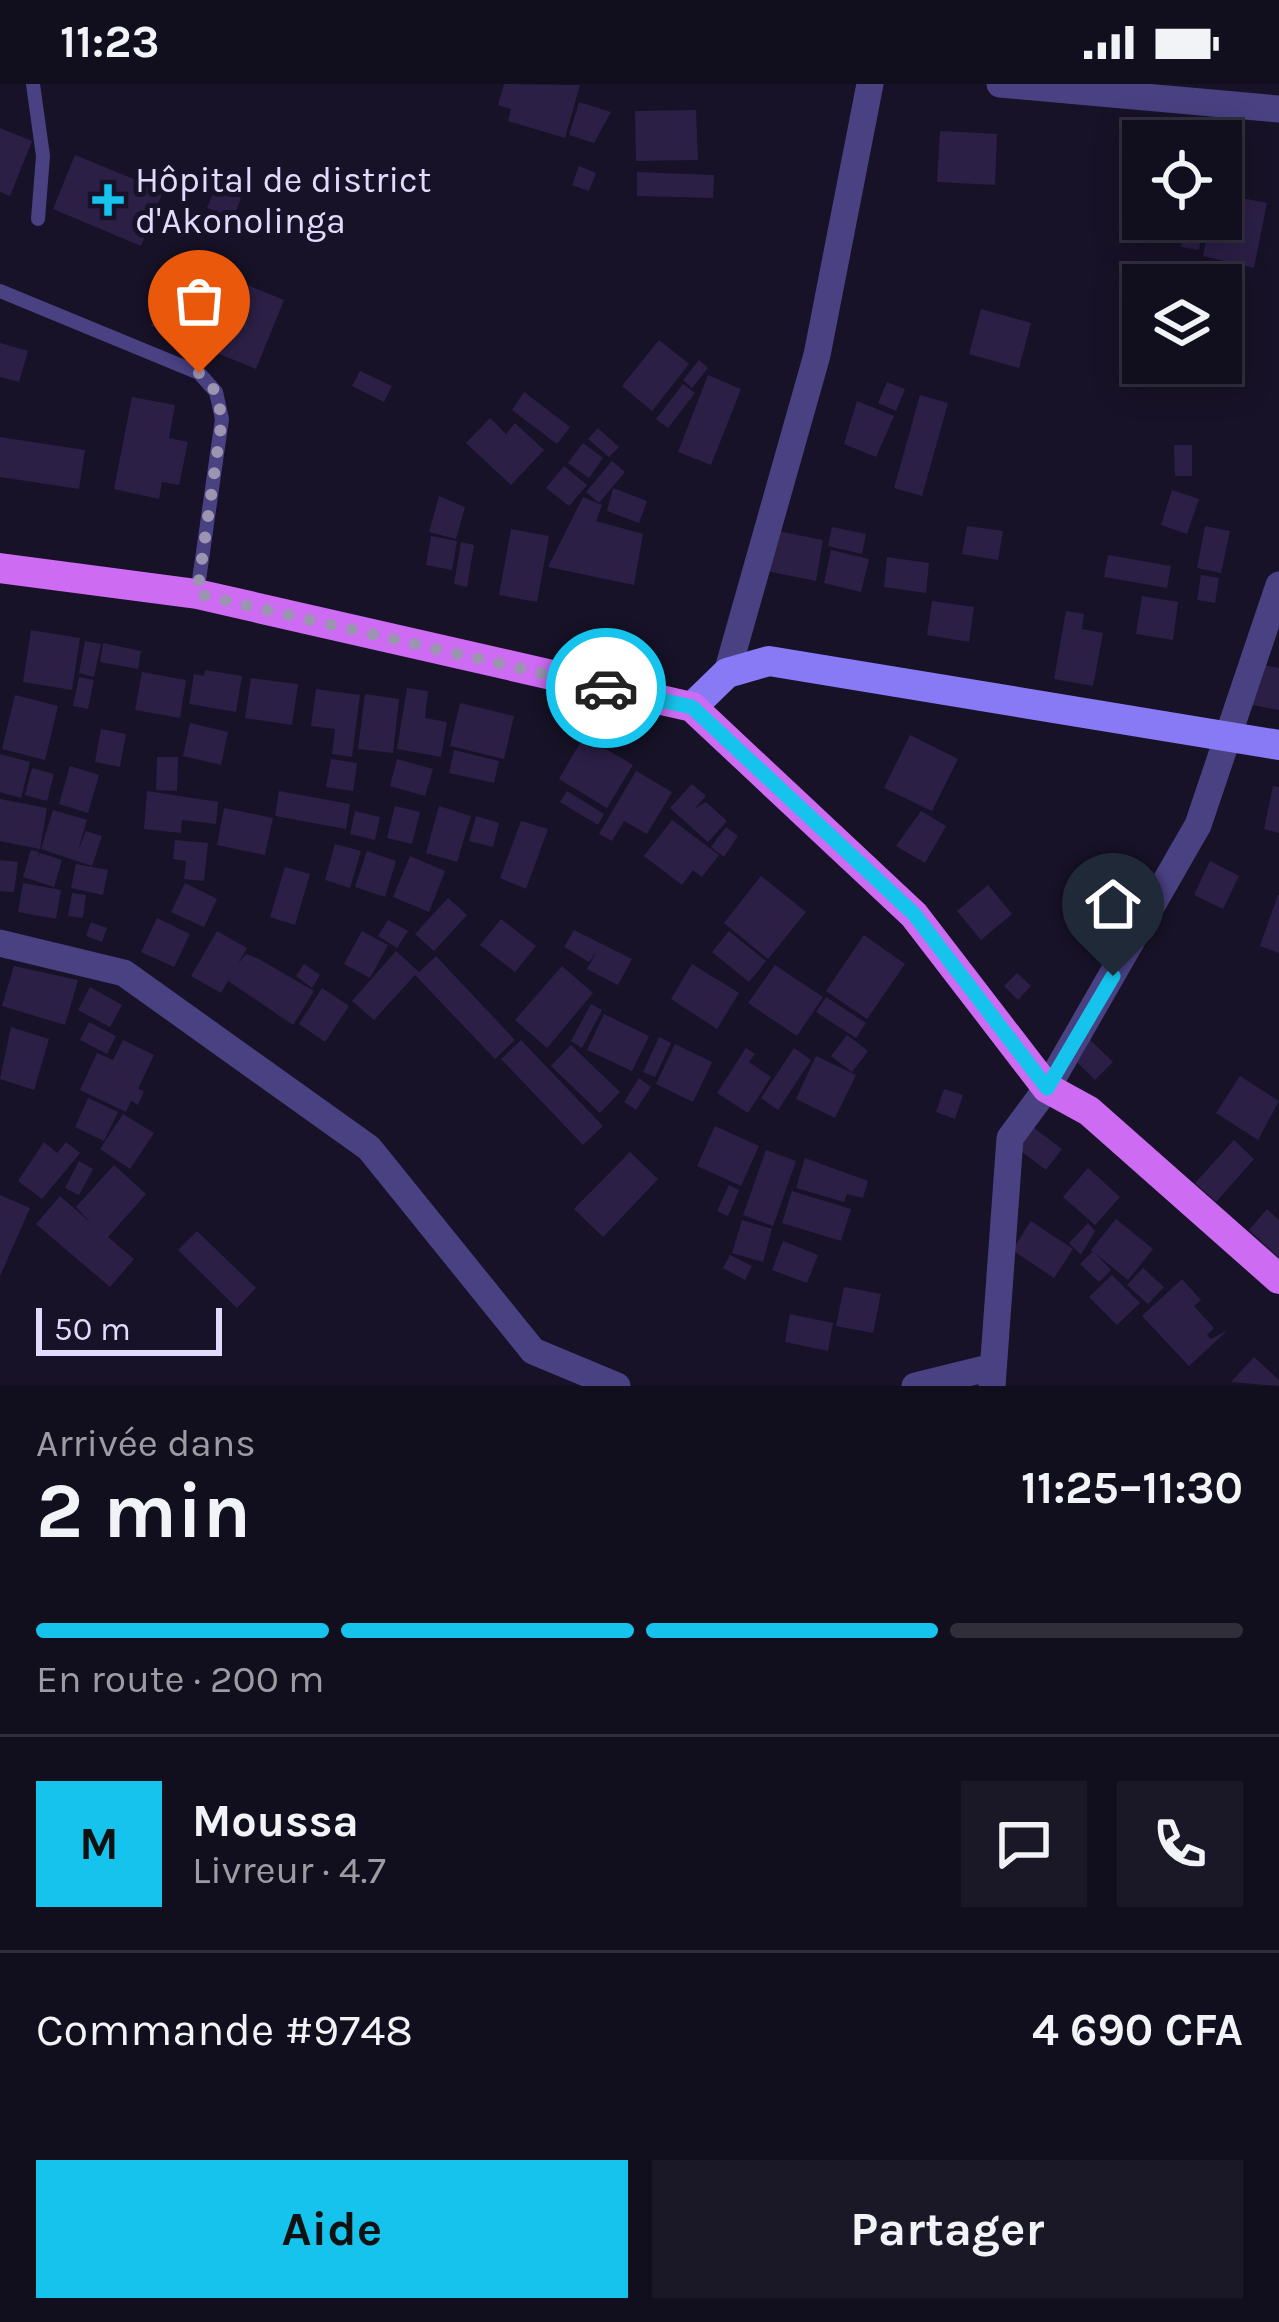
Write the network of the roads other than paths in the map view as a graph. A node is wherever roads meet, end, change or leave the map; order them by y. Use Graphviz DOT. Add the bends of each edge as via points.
graph roads {
  1 [pos="33,84"];
  2 [pos="870,84"];
  3 [pos="1000,84"];
  4 [pos="1279,109"];
  5 [pos="38,219"];
  6 [pos="0,291"];
  7 [pos="0,568"];
  8 [pos="1279,585"];
  9 [pos="197,594"];
  10 [pos="727,673"];
  11 [pos="692,707"];
  12 [pos="1232,736"];
  13 [pos="1279,745"];
  14 [pos="0,943"];
  15 [pos="1047,1088"];
  16 [pos="1279,1279"];
  17 [pos="992,1377"];
  18 [pos="616,1386"];
  19 [pos="915,1386"];
  1 -- 5 [label="lane" via="43,155"];
  2 -- 10 [label="street" via="817,355"];
  3 -- 4 [label="street"];
  6 -- 9 [label="lane" via="199,373 216,392 222,419"];
  7 -- 9 [label="main road"];
  8 -- 12 [label="street"];
  9 -- 11 [label="main road"];
  10 -- 11 [label="street"];
  10 -- 12 [label="street" via="769,662"];
  11 -- 15 [label="main road" via="914,914"];
  12 -- 13 [label="street"];
  12 -- 15 [label="street" via="1198,825"];
  14 -- 18 [label="street" via="124,973 369,1148 533,1351"];
  15 -- 16 [label="main road" via="1089,1111"];
  15 -- 17 [label="street" via="1010,1138"];
  17 -- 19 [label="street"];
}
